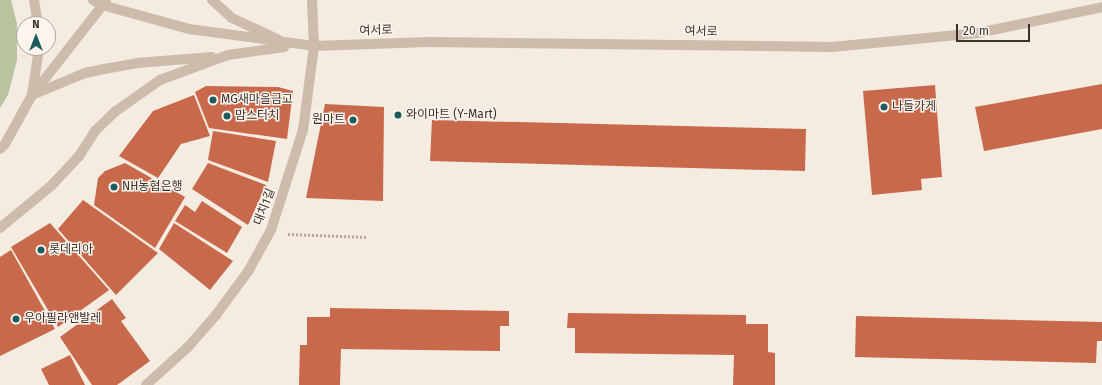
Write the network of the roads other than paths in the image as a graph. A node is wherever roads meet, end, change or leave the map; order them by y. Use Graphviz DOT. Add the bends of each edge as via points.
graph roads {
  1 [pos="34,0"];
  2 [pos="93,0"];
  3 [pos="212,0"];
  4 [pos="312,0"];
  5 [pos="104,3"];
  6 [pos="1102,6"];
  7 [pos="37,16"];
  8 [pos="296,46"];
  9 [pos="314,46"];
  10 [pos="228,55"];
  11 [pos="38,56"];
  12 [pos="32,95"];
  13 [pos="0,149"];
  14 [pos="0,228"];
  15 [pos="149,384"];
  1 -- 7 [label="street"];
  2 -- 5 [label="street"];
  3 -- 8 [label="street" via="232,18 250,28"];
  4 -- 9 [label="street, 대치1길"];
  5 -- 8 [label="street" via="189,29"];
  5 -- 12 [label="street"];
  6 -- 9 [label="street, 여서로" via="978,33 832,47 428,42"];
  8 -- 9 [label="street, 여서로"];
  8 -- 10 [label="street"];
  9 -- 15 [label="street, 대치1길" via="303,130 290,179 270,233 249,270 216,315 188,347"];
  10 -- 12 [label="street" via="160,60 104,68"];
  10 -- 14 [label="street" via="160,80 116,111 95,131 79,156 52,185"];
  11 -- 12 [label="street"];
  12 -- 13 [label="street"];
}
